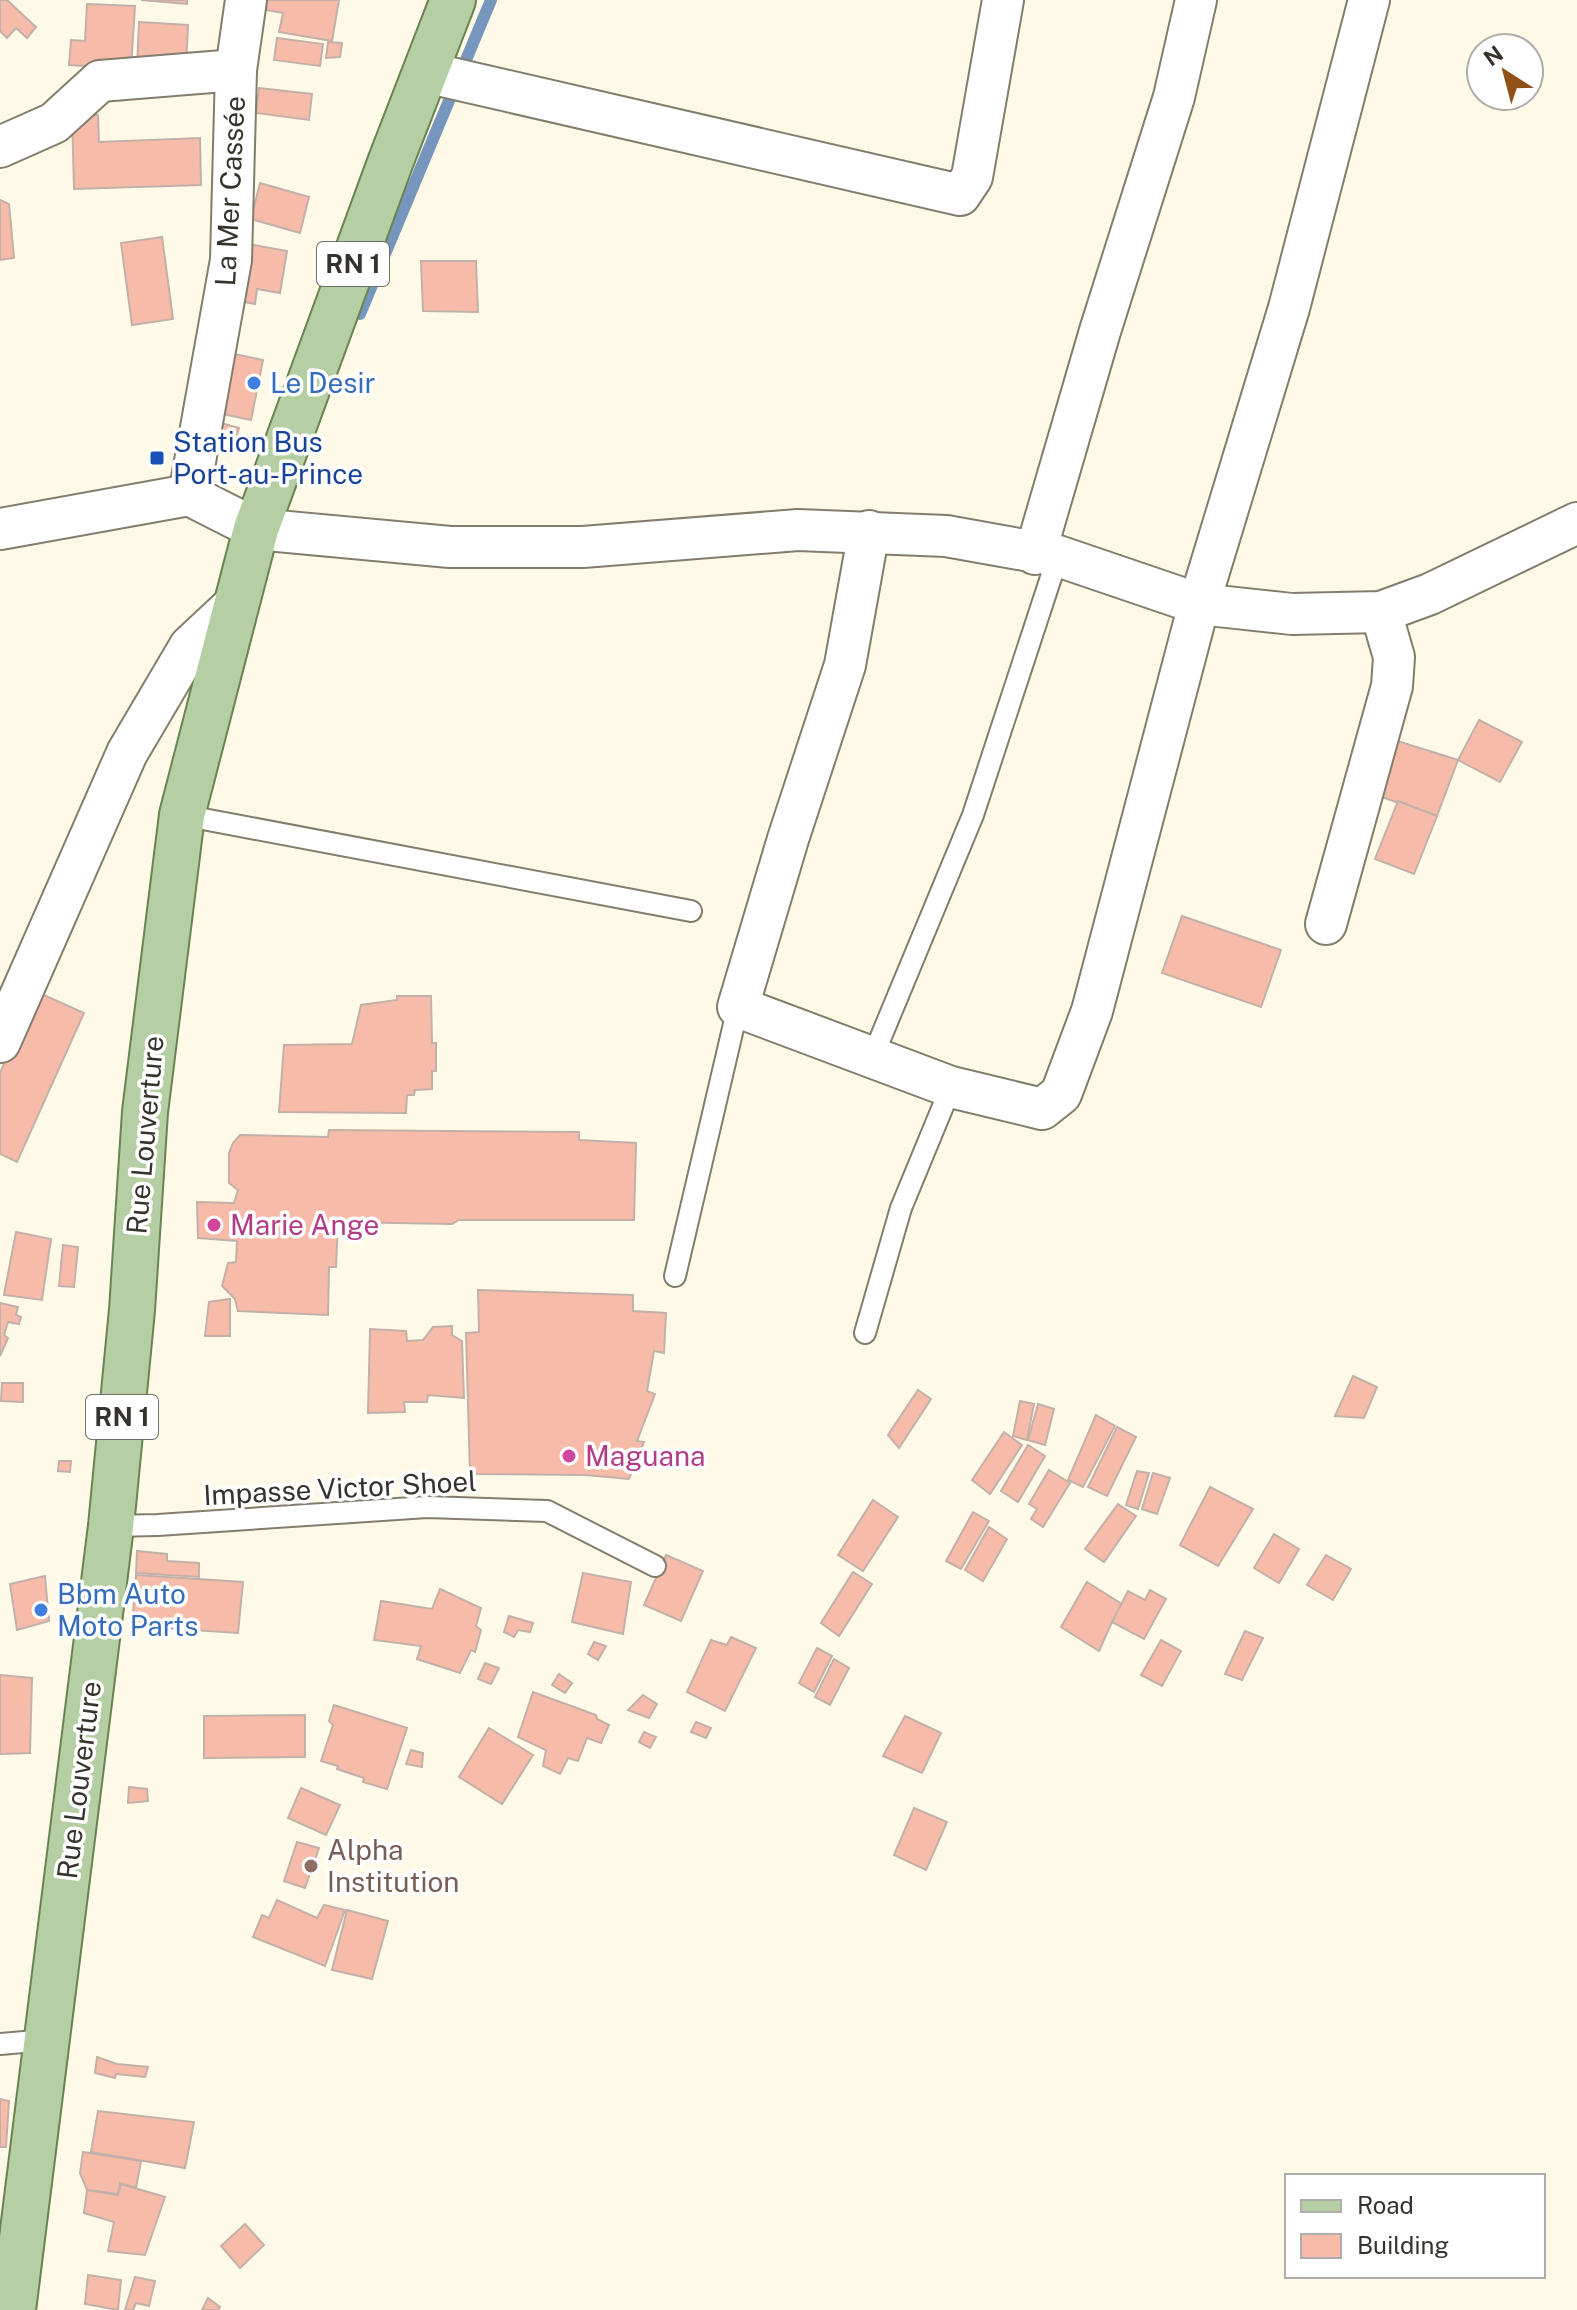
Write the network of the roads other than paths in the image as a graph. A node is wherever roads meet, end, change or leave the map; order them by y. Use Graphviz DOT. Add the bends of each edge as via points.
graph roads {
  1 [pos="246,0"];
  2 [pos="453,0"];
  3 [pos="1003,0"];
  4 [pos="1196,0"];
  5 [pos="1369,0"];
  6 [pos="236,70"];
  7 [pos="425,72"];
  8 [pos="0,147"];
  9 [pos="189,495"];
  10 [pos="1577,523"];
  11 [pos="0,529"];
  12 [pos="256,529"];
  13 [pos="869,531"];
  14 [pos="1047,555"];
  15 [pos="235,604"];
  16 [pos="1199,604"];
  17 [pos="1381,612"];
  18 [pos="182,815"];
  19 [pos="691,911"];
  20 [pos="1326,924"];
  21 [pos="738,1007"];
  22 [pos="0,1042"];
  23 [pos="873,1056"];
  24 [pos="951,1087"];
  25 [pos="675,1276"];
  26 [pos="865,1333"];
  27 [pos="111,1526"];
  28 [pos="655,1566"];
  29 [pos="47,2040"];
  30 [pos="0,2044"];
  31 [pos="13,2218"];
  32 [pos="13,2310"];
  1 -- 6 [label="street, La Mer Cassée"];
  2 -- 7 [label="main road, Rue Louverture / RN 1"];
  3 -- 7 [label="street" via="972,177 960,195"];
  4 -- 14 [label="street" via="1174,97 1100,331"];
  5 -- 16 [label="street" via="1289,308"];
  6 -- 8 [label="street" via="100,81 54,123"];
  6 -- 9 [label="street, La Mer Cassée" via="231,260"];
  7 -- 12 [label="main road, Rue Louverture / RN 1"];
  9 -- 11 [label="street"];
  9 -- 12 [label="street"];
  10 -- 17 [label="street"];
  12 -- 13 [label="street" via="450,547 583,547 798,530"];
  12 -- 15 [label="main road, Rue Louverture / RN 1"];
  13 -- 14 [label="street" via="946,536"];
  13 -- 21 [label="street" via="845,665"];
  14 -- 16 [label="street"];
  14 -- 23 [label="lane" via="973,815"];
  15 -- 18 [label="main road, Rue Louverture / RN 1"];
  15 -- 22 [label="street" via="190,646 127,753"];
  16 -- 17 [label="street" via="1292,614"];
  16 -- 24 [label="street" via="1092,1011 1061,1094 1042,1109"];
  17 -- 20 [label="street" via="1394,657 1392,686"];
  18 -- 19 [label="lane"];
  18 -- 27 [label="main road, Rue Louverture / RN 1" via="145,1112"];
  21 -- 23 [label="street"];
  21 -- 25 [label="lane"];
  23 -- 24 [label="street"];
  24 -- 26 [label="lane" via="901,1208"];
  27 -- 28 [label="lane, Impasse Victor Shoel" via="427,1507 547,1511"];
  27 -- 29 [label="main road, Rue Louverture / RN 1"];
  29 -- 30 [label="lane"];
  29 -- 31 [label="main road, Rue Louverture / RN 1"];
  31 -- 32 [label="main road, Rue Louverture / RN 1"];
}
